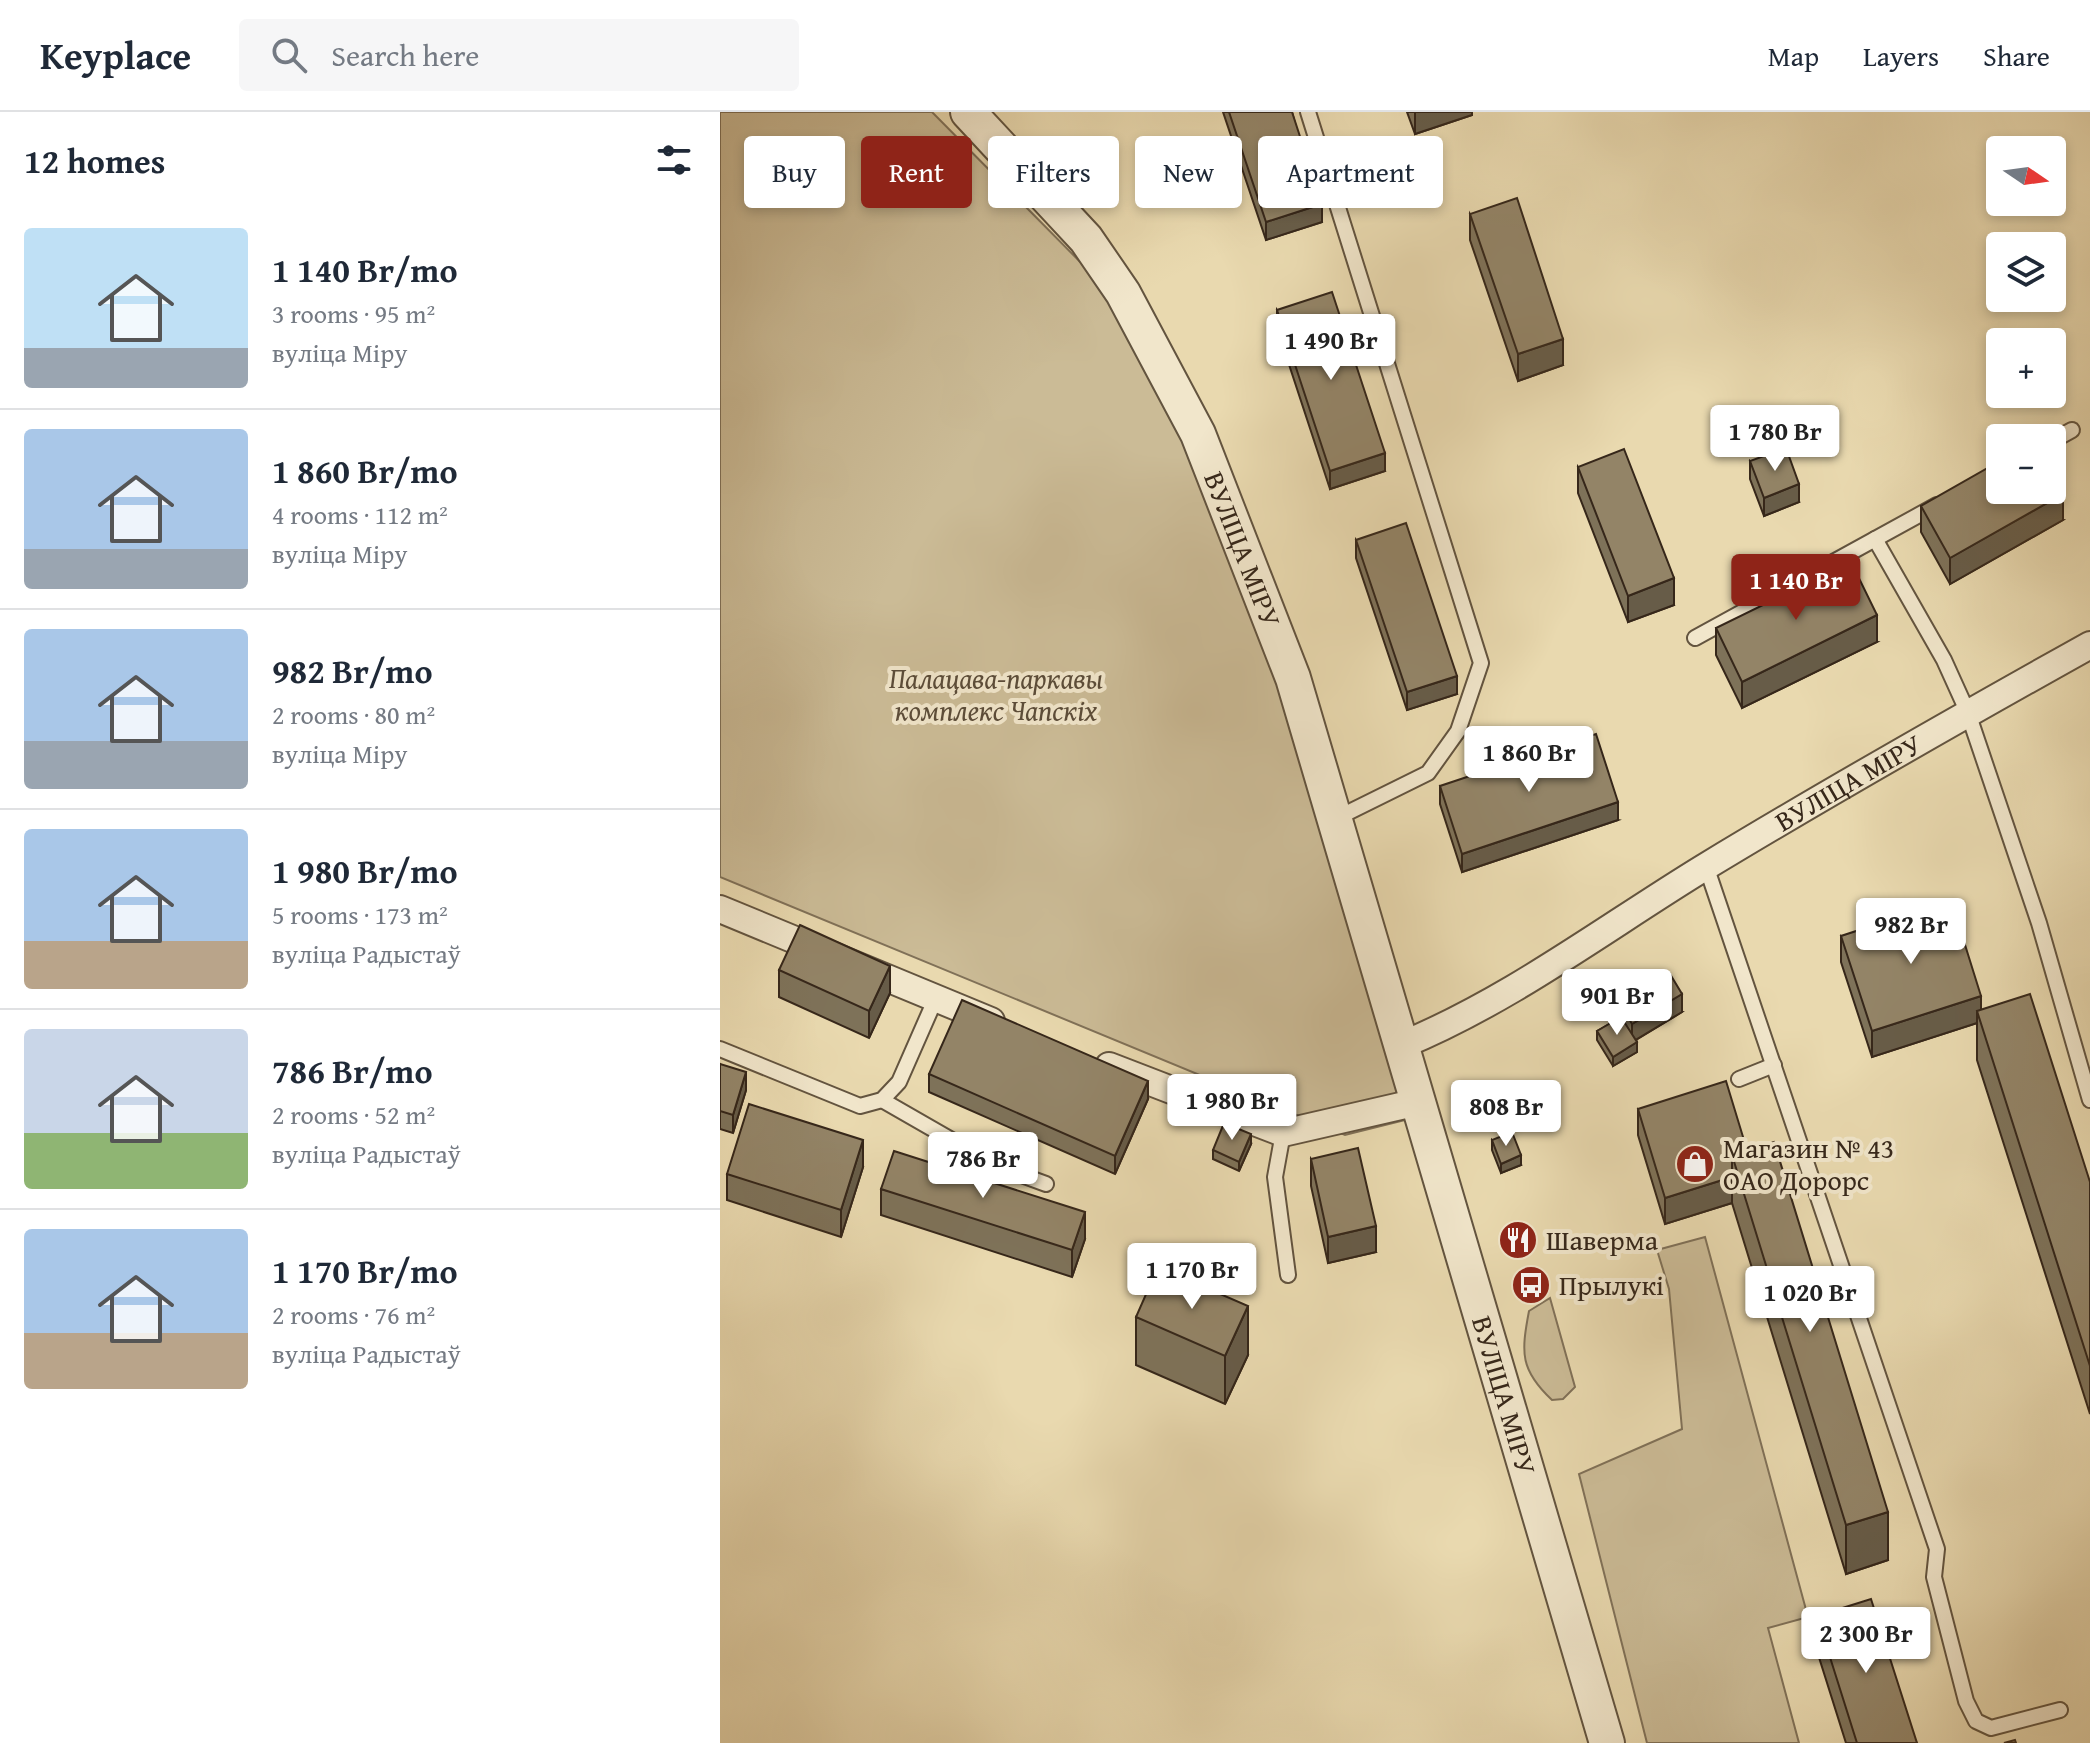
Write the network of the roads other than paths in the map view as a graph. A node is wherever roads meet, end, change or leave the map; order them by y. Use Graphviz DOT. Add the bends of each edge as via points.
graph roads {
  1 [pos="968,112"];
  2 [pos="1308,112"];
  3 [pos="2072,430"];
  4 [pos="2066,433"];
  5 [pos="1944,500"];
  6 [pos="1875,539"];
  7 [pos="1695,638"];
  8 [pos="2090,645"];
  9 [pos="1968,713"];
  10 [pos="1335,819"];
  11 [pos="1706,866"];
  12 [pos="720,909"];
  13 [pos="935,1000"];
  14 [pos="1022,1033"];
  15 [pos="1402,1045"];
  16 [pos="720,1049"];
  17 [pos="1080,1055"];
  18 [pos="1774,1065"];
  19 [pos="1739,1079"];
  20 [pos="882,1100"];
  21 [pos="2090,1100"];
  22 [pos="1418,1102"];
  23 [pos="1283,1133"];
  24 [pos="1046,1184"];
  25 [pos="1288,1275"];
  26 [pos="2060,1710"];
  27 [pos="1607,1743"];
  1 -- 10 [label="street, ВУЛІЦА МІРУ" via="1086,239 1158,355 1198,434 1293,678"];
  2 -- 10 [label="lane" via="1481,663 1458,731 1428,773"];
  3 -- 4 [label="lane"];
  5 -- 6 [label="lane"];
  6 -- 7 [label="lane"];
  6 -- 9 [label="lane"];
  8 -- 9 [label="street, ВУЛІЦА МІРУ"];
  9 -- 11 [label="street, ВУЛІЦА МІРУ"];
  9 -- 21 [label="lane" via="2039,923"];
  10 -- 15 [label="street, ВУЛІЦА МІРУ"];
  11 -- 15 [label="street, ВУЛІЦА МІРУ" via="1497,999"];
  11 -- 18 [label="lane"];
  12 -- 13 [label="street"];
  13 -- 14 [label="street"];
  13 -- 20 [label="lane" via="899,1082"];
  15 -- 22 [label="street, ВУЛІЦА МІРУ"];
  16 -- 20 [label="lane" via="860,1106"];
  17 -- 23 [label="street"];
  18 -- 19 [label="lane"];
  18 -- 26 [label="lane" via="1937,1549 1934,1577 1966,1701 1976,1721 1991,1728"];
  20 -- 24 [label="lane" via="997,1166"];
  22 -- 23 [label="street"];
  22 -- 27 [label="street, ВУЛІЦА МІРУ"];
  23 -- 25 [label="lane" via="1275,1177"];
}
